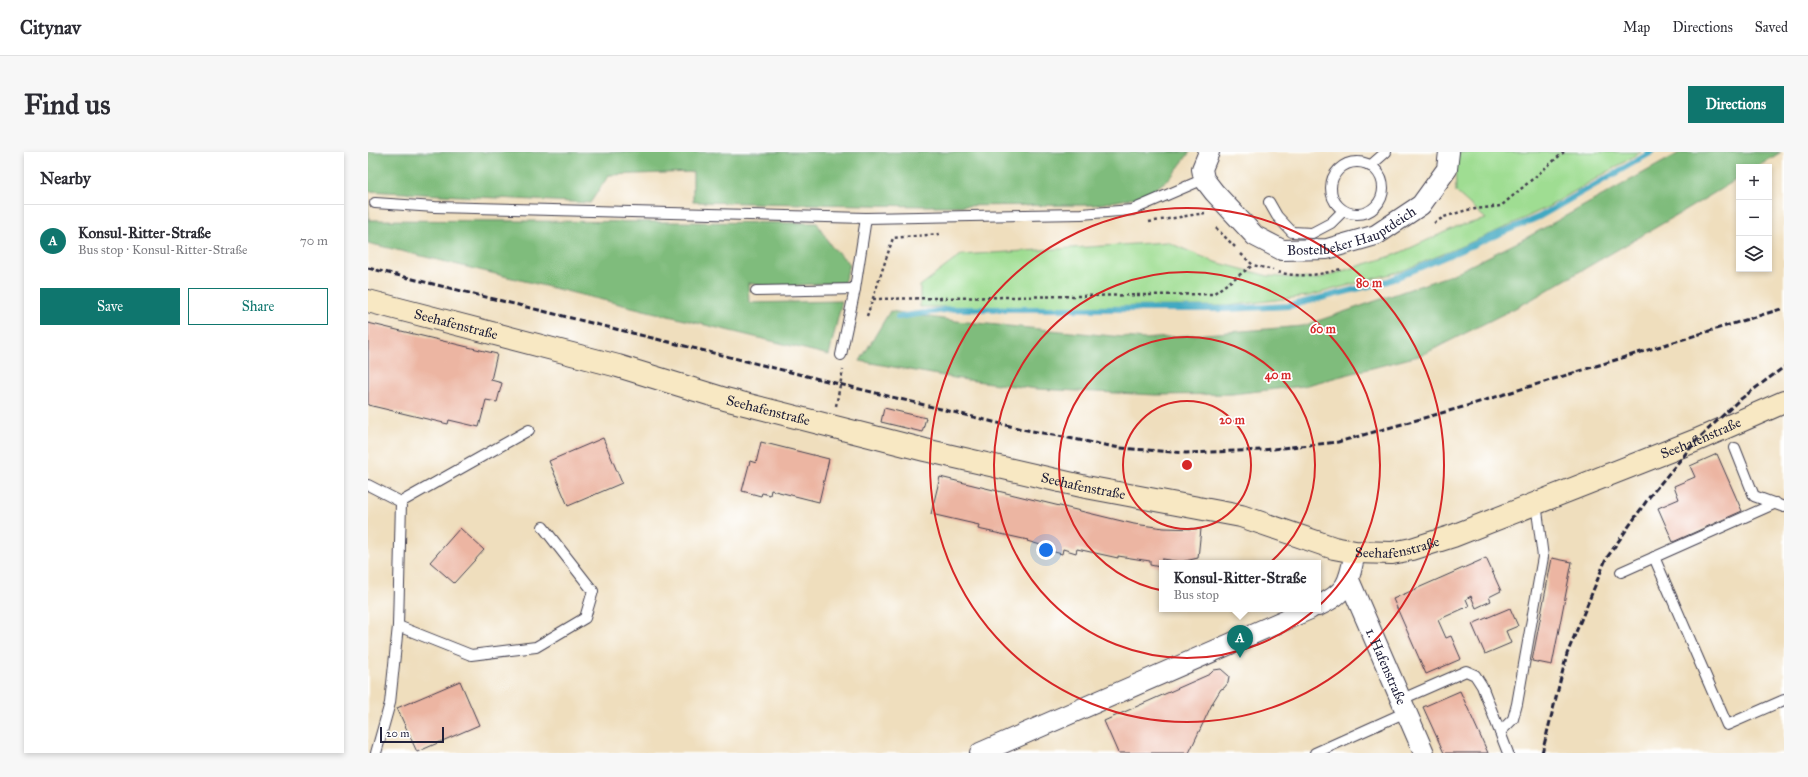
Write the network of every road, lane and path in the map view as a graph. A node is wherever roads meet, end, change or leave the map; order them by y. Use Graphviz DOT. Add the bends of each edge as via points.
graph roads {
  1 [pos="1209,152"];
  2 [pos="1386,152"];
  3 [pos="1449,152"];
  4 [pos="1564,152"];
  5 [pos="1370,166"];
  6 [pos="1204,179"];
  7 [pos="1269,202"];
  8 [pos="375,204"];
  9 [pos="1343,211"];
  10 [pos="866,218"];
  11 [pos="1209,219"];
  12 [pos="1147,222"];
  13 [pos="1214,225"];
  14 [pos="1430,225"];
  15 [pos="946,234"];
  16 [pos="1253,265"];
  17 [pos="1348,266"];
  18 [pos="855,289"];
  19 [pos="756,292"];
  20 [pos="873,299"];
  21 [pos="368,300"];
  22 [pos="866,321"];
  23 [pos="841,355"];
  24 [pos="1784,402"];
  25 [pos="836,405"];
  26 [pos="528,430"];
  27 [pos="1734,448"];
  28 [pos="368,485"];
  29 [pos="401,502"];
  30 [pos="1536,503"];
  31 [pos="1780,505"];
  32 [pos="543,527"];
  33 [pos="1355,552"];
  34 [pos="1654,557"];
  35 [pos="1621,572"];
  36 [pos="1349,580"];
  37 [pos="1321,604"];
  38 [pos="1303,612"];
  39 [pos="398,626"];
  40 [pos="1784,700"];
  41 [pos="1403,706"];
  42 [pos="1500,732"];
  43 [pos="376,753"];
  44 [pos="980,753"];
  45 [pos="1315,753"];
  46 [pos="1424,753"];
  47 [pos="1508,753"];
  1 -- 6 [label="street" via="1202,170"];
  2 -- 5 [label="lane"];
  3 -- 6 [label="street, Bostelbeker Hauptdeich" via="1447,169 1421,205 1376,234 1327,249 1282,250 1255,236"];
  4 -- 14 [label="path" via="1501,206 1467,210 1444,217"];
  5 -- 9 [label="lane" via="1381,180 1383,188 1379,201 1370,211 1361,214"];
  5 -- 9 [label="lane" via="1362,163 1344,165 1332,179 1332,197"];
  6 -- 10 [label="lane" via="1132,210 1081,214"];
  7 -- 9 [label="lane" via="1277,216 1292,232 1312,233 1331,223"];
  8 -- 10 [label="lane"];
  10 -- 18 [label="lane"];
  11 -- 12 [label="path" via="1204,212"];
  13 -- 16 [label="path"];
  15 -- 20 [label="path" via="893,238"];
  16 -- 17 [label="path" via="1290,275 1327,274"];
  16 -- 20 [label="path" via="1213,294"];
  18 -- 19 [label="lane"];
  18 -- 23 [label="lane"];
  20 -- 22 [label="path"];
  21 -- 33 [label="main road, Seehafenstraße" via="618,366 725,399 925,450 1086,487 1241,516 1327,546"];
  23 -- 25 [label="path" via="843,369"];
  24 -- 30 [label="main road, Seehafenstraße" via="1697,440"];
  26 -- 29 [label="lane"];
  27 -- 31 [label="lane" via="1754,496"];
  28 -- 29 [label="lane"];
  29 -- 39 [label="lane"];
  30 -- 33 [label="main road, Seehafenstraße" via="1479,527 1418,548 1392,553"];
  30 -- 42 [label="lane" via="1543,557 1517,704 1513,720"];
  31 -- 34 [label="lane"];
  32 -- 39 [label="lane" via="593,591 584,618 536,647 471,655"];
  33 -- 36 [label="street"];
  34 -- 35 [label="lane"];
  34 -- 40 [label="lane" via="1727,724"];
  36 -- 37 [label="street" via="1337,595"];
  36 -- 41 [label="street, 1. Hafenstraße"];
  38 -- 44 [label="street"];
  39 -- 43 [label="lane" via="390,703"];
  41 -- 42 [label="lane" via="1466,671 1475,675 1482,686"];
  41 -- 45 [label="lane"];
  41 -- 46 [label="street, 1. Hafenstraße"];
  42 -- 47 [label="lane"];
}
